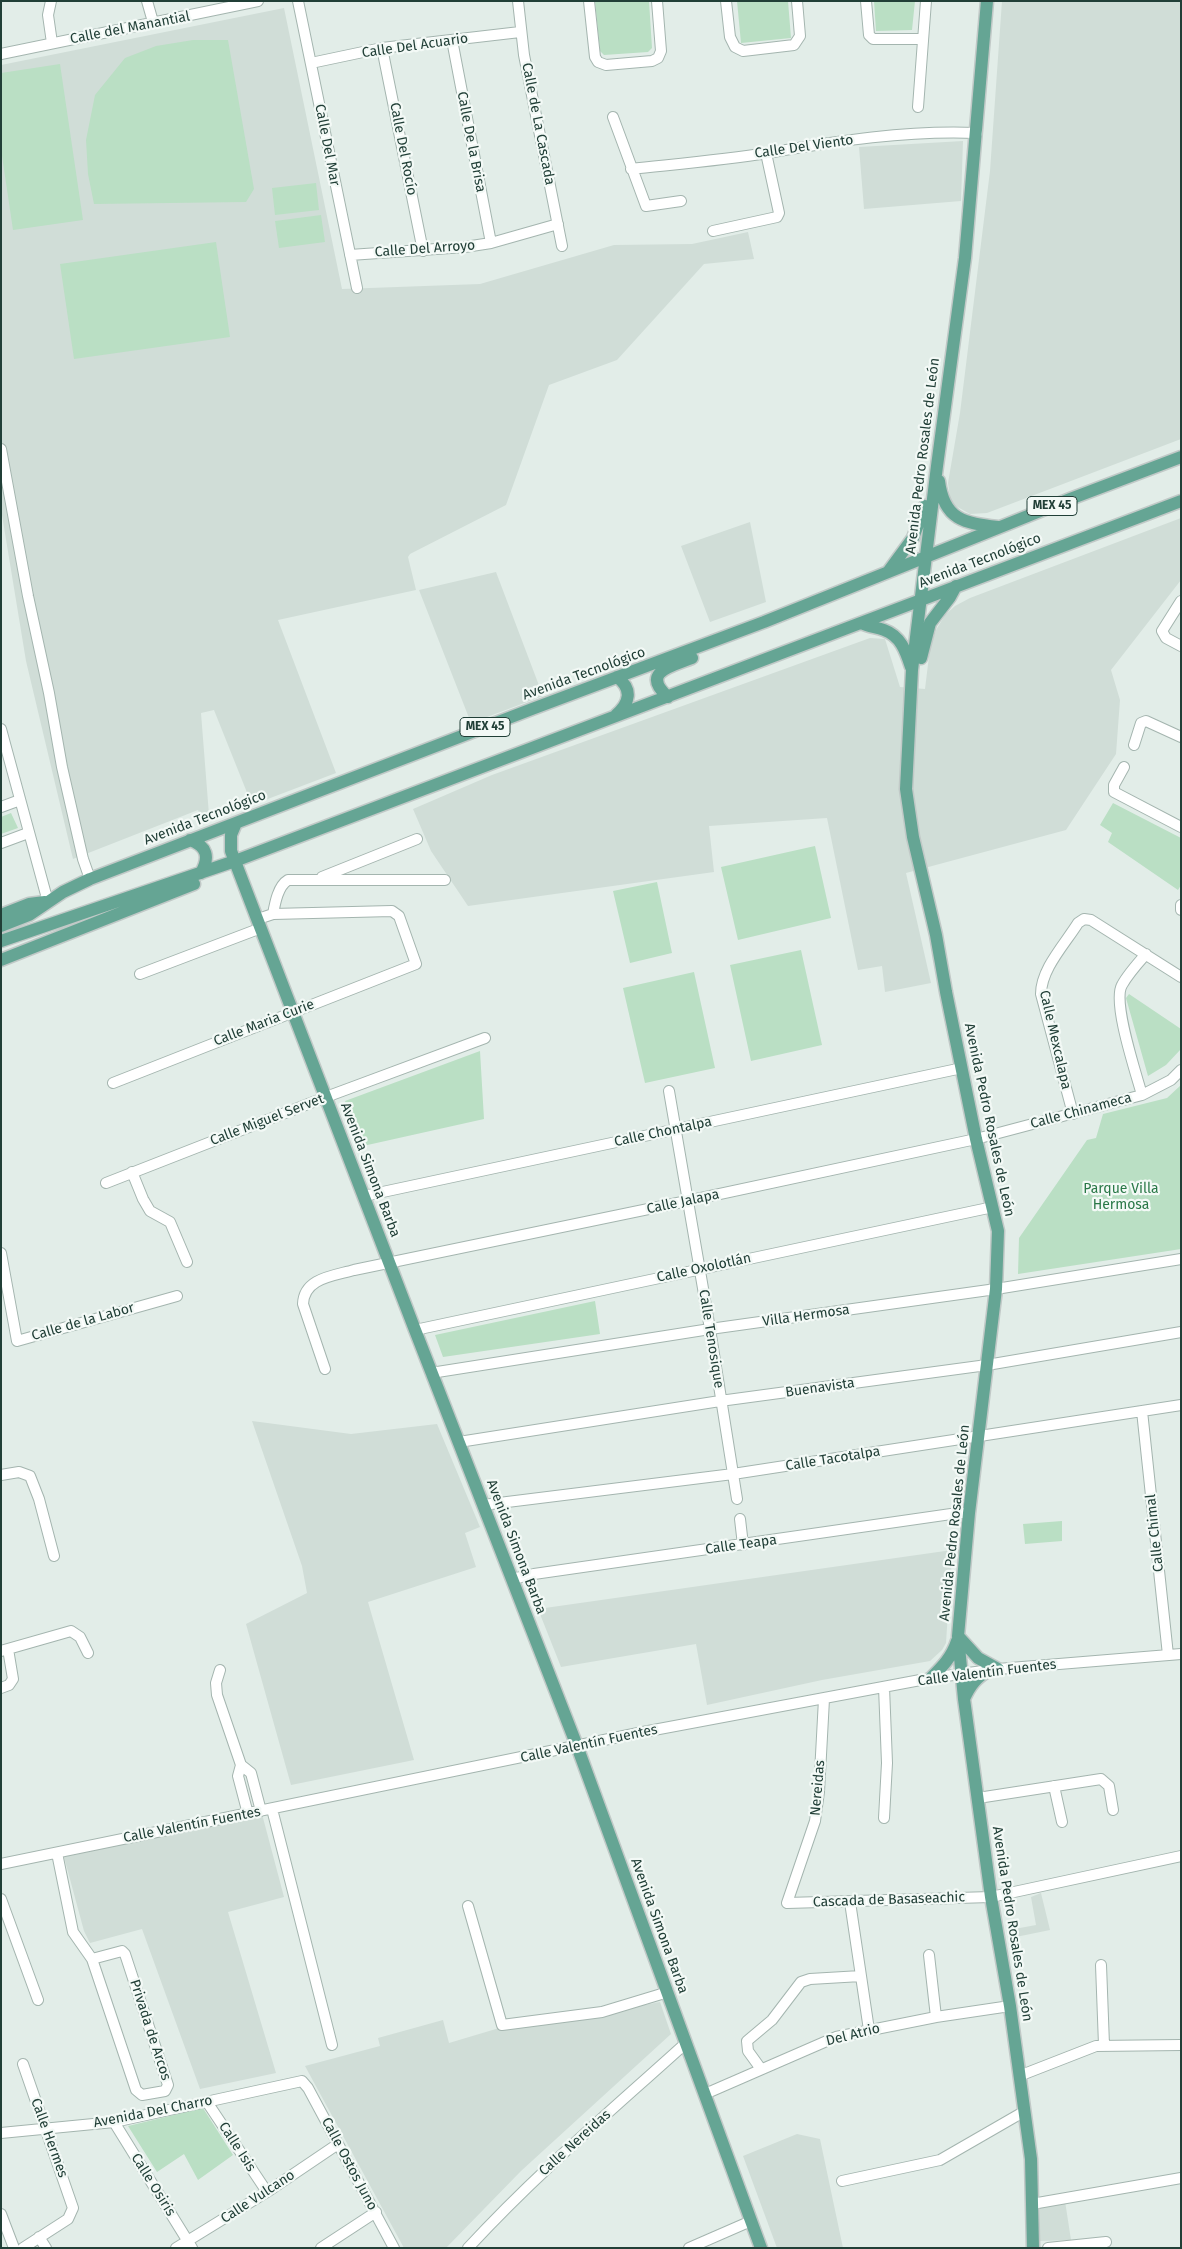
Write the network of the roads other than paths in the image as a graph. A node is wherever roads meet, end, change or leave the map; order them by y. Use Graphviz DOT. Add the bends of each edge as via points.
graph roads {
  1 [pos="50,1"];
  2 [pos="147,1"];
  3 [pos="258,1"];
  4 [pos="298,1"];
  5 [pos="518,1"];
  6 [pos="589,1"];
  7 [pos="657,1"];
  8 [pos="726,1"];
  9 [pos="797,1"];
  10 [pos="866,1"];
  11 [pos="926,1"];
  12 [pos="988,1"];
  13 [pos="238,4"];
  14 [pos="153,22"];
  15 [pos="520,32"];
  16 [pos="922,39"];
  17 [pos="452,40"];
  18 [pos="52,43"];
  19 [pos="382,48"];
  20 [pos="1,54"];
  21 [pos="311,63"];
  22 [pos="918,107"];
  23 [pos="613,117"];
  24 [pos="977,133"];
  25 [pos="766,153"];
  26 [pos="631,169"];
  27 [pos="681,201"];
  28 [pos="558,224"];
  29 [pos="713,231"];
  30 [pos="491,243"];
  31 [pos="562,246"];
  32 [pos="423,251"];
  33 [pos="350,255"];
  34 [pos="357,288"];
  35 [pos="1,448"];
  36 [pos="1181,457"];
  37 [pos="936,466"];
  38 [pos="1181,501"];
  39 [pos="998,527"];
  40 [pos="925,558"];
  41 [pos="888,572"];
  42 [pos="956,586"];
  43 [pos="921,600"];
  44 [pos="1181,601"];
  45 [pos="789,612"];
  46 [pos="862,623"];
  47 [pos="1181,646"];
  48 [pos="912,670"];
  49 [pos="617,677"];
  50 [pos="668,697"];
  51 [pos="612,718"];
  52 [pos="2,733"];
  53 [pos="1181,737"];
  54 [pos="1134,745"];
  55 [pos="1124,767"];
  56 [pos="20,800"];
  57 [pos="1,807"];
  58 [pos="236,823"];
  59 [pos="1181,827"];
  60 [pos="28,833"];
  61 [pos="417,839"];
  62 [pos="190,840"];
  63 [pos="1,843"];
  64 [pos="235,861"];
  65 [pos="201,873"];
  66 [pos="90,879"];
  67 [pos="316,879"];
  68 [pos="445,880"];
  69 [pos="48,902"];
  70 [pos="1181,905"];
  71 [pos="1181,910"];
  72 [pos="1,914"];
  73 [pos="273,914"];
  74 [pos="260,923"];
  75 [pos="1,926"];
  76 [pos="1,941"];
  77 [pos="1146,954"];
  78 [pos="1,960"];
  79 [pos="140,974"];
  80 [pos="1181,978"];
  81 [pos="293,1012"];
  82 [pos="485,1038"];
  83 [pos="962,1068"];
  84 [pos="1181,1070"];
  85 [pos="112,1083"];
  86 [pos="669,1091"];
  87 [pos="1142,1095"];
  88 [pos="326,1097"];
  89 [pos="1073,1114"];
  90 [pos="677,1129"];
  91 [pos="976,1139"];
  92 [pos="132,1172"];
  93 [pos="106,1184"];
  94 [pos="364,1196"];
  95 [pos="687,1201"];
  96 [pos="993,1207"];
  97 [pos="1,1253"];
  98 [pos="1181,1259"];
  99 [pos="187,1262"];
  100 [pos="389,1263"];
  101 [pos="700,1269"];
  102 [pos="996,1289"];
  103 [pos="177,1296"];
  104 [pos="710,1329"];
  105 [pos="414,1330"];
  106 [pos="1181,1332"];
  107 [pos="987,1365"];
  108 [pos="325,1369"];
  109 [pos="431,1373"];
  110 [pos="720,1401"];
  111 [pos="1181,1405"];
  112 [pos="1142,1411"];
  113 [pos="979,1437"];
  114 [pos="459,1442"];
  115 [pos="733,1474"];
  116 [pos="1,1475"];
  117 [pos="736,1499"];
  118 [pos="483,1505"];
  119 [pos="970,1513"];
  120 [pos="740,1519"];
  121 [pos="743,1545"];
  122 [pos="54,1556"];
  123 [pos="512,1579"];
  124 [pos="958,1636"];
  125 [pos="5,1650"];
  126 [pos="88,1653"];
  127 [pos="1181,1654"];
  128 [pos="1168,1655"];
  129 [pos="220,1670"];
  130 [pos="993,1670"];
  131 [pos="961,1674"];
  132 [pos="931,1678"];
  133 [pos="884,1687"];
  134 [pos="1,1688"];
  135 [pos="824,1699"];
  136 [pos="964,1699"];
  137 [pos="577,1746"];
  138 [pos="241,1765"];
  139 [pos="1054,1786"];
  140 [pos="978,1798"];
  141 [pos="272,1809"];
  142 [pos="1113,1810"];
  143 [pos="261,1811"];
  144 [pos="248,1814"];
  145 [pos="884,1818"];
  146 [pos="1062,1822"];
  147 [pos="57,1853"];
  148 [pos="1181,1856"];
  149 [pos="1,1864"];
  150 [pos="991,1897"];
  151 [pos="1,1899"];
  152 [pos="850,1902"];
  153 [pos="787,1903"];
  154 [pos="468,1906"];
  155 [pos="929,1954"];
  156 [pos="92,1959"];
  157 [pos="1101,1965"];
  158 [pos="862,1976"];
  159 [pos="668,1992"];
  160 [pos="38,2000"];
  161 [pos="1010,2006"];
  162 [pos="936,2017"];
  163 [pos="869,2030"];
  164 [pos="686,2043"];
  165 [pos="332,2045"];
  166 [pos="1104,2045"];
  167 [pos="1181,2045"];
  168 [pos="23,2064"];
  169 [pos="761,2069"];
  170 [pos="1019,2076"];
  171 [pos="302,2081"];
  172 [pos="705,2094"];
  173 [pos="207,2102"];
  174 [pos="1025,2111"];
  175 [pos="114,2122"];
  176 [pos="46,2128"];
  177 [pos="1,2133"];
  178 [pos="338,2144"];
  179 [pos="1181,2178"];
  180 [pos="842,2182"];
  181 [pos="267,2192"];
  182 [pos="1032,2204"];
  183 [pos="376,2212"];
  184 [pos="1,2214"];
  185 [pos="751,2221"];
  186 [pos="39,2237"];
  187 [pos="1106,2242"];
  188 [pos="190,2244"];
  189 [pos="1086,2246"];
  190 [pos="14,2248"];
  191 [pos="23,2248"];
  192 [pos="46,2248"];
  193 [pos="176,2248"];
  194 [pos="321,2248"];
  195 [pos="394,2248"];
  196 [pos="468,2248"];
  197 [pos="689,2248"];
  198 [pos="761,2248"];
  199 [pos="1033,2248"];
  200 [pos="1048,2248"];
  1 -- 18 [label="street" via="48,15"];
  2 -- 14 [label="street"];
  3 -- 13 [label="street, Calle del Manantial"];
  4 -- 21 [label="street, Calle Del Mar"];
  5 -- 15 [label="street, Calle de La Cascada"];
  6 -- 7 [label="street" via="595,57 606,65 658,58 661,51"];
  8 -- 9 [label="street" via="730,37 735,47 742,51 794,45 800,36"];
  10 -- 16 [label="street" via="869,35 873,39"];
  11 -- 16 [label="street"];
  12 -- 24 [label="main road, Avenida Pedro Rosales de León"];
  13 -- 14 [label="street, Calle del Manantial"];
  14 -- 18 [label="street, Calle del Manantial"];
  15 -- 17 [label="street, Calle Del Acuario"];
  15 -- 28 [label="street, Calle de La Cascada"];
  16 -- 22 [label="street"];
  17 -- 19 [label="street, Calle Del Acuario"];
  17 -- 30 [label="street, Calle De la Brisa"];
  18 -- 20 [label="street, Calle del Manantial"];
  19 -- 21 [label="street, Calle Del Acuario"];
  19 -- 32 [label="street, Calle Del Rocío"];
  21 -- 33 [label="street, Calle Del Mar"];
  23 -- 26 [label="street"];
  24 -- 25 [label="street, Calle Del Viento" via="912,134 830,141"];
  24 -- 37 [label="main road, Avenida Pedro Rosales de León" via="965,258"];
  25 -- 26 [label="street, Calle Del Viento"];
  25 -- 29 [label="street" via="779,213 775,218"];
  26 -- 27 [label="street" via="646,206"];
  28 -- 30 [label="street, Calle Del Arroyo"];
  28 -- 31 [label="street, Calle de La Cascada"];
  30 -- 32 [label="street, Calle Del Arroyo"];
  32 -- 33 [label="street, Calle Del Arroyo"];
  33 -- 34 [label="street, Calle Del Mar"];
  35 -- 66 [label="street" via="62,767"];
  36 -- 39 [label="main road, Avenida Tecnológico / MEX 45"];
  37 -- 39 [label="main road" via="941,494 952,514 974,524"];
  37 -- 40 [label="main road, Avenida Pedro Rosales de León"];
  37 -- 41 [label="main road" via="921,521 913,538"];
  38 -- 42 [label="main road, Avenida Tecnológico / MEX 45"];
  39 -- 40 [label="main road, Avenida Tecnológico / MEX 45"];
  40 -- 41 [label="main road, Avenida Tecnológico / MEX 45"];
  40 -- 43 [label="main road, Avenida Pedro Rosales de León"];
  41 -- 45 [label="main road, Avenida Tecnológico / MEX 45"];
  42 -- 43 [label="main road, Avenida Tecnológico / MEX 45"];
  42 -- 48 [label="main road" via="930,623 921,660"];
  43 -- 46 [label="main road, Avenida Tecnológico / MEX 45"];
  43 -- 48 [label="main road, Avenida Pedro Rosales de León"];
  44 -- 47 [label="street" via="1162,628 1163,634"];
  45 -- 49 [label="main road, Avenida Tecnológico / MEX 45"];
  45 -- 50 [label="main road" via="762,632 666,668 656,680 659,689"];
  46 -- 48 [label="main road" via="895,636"];
  46 -- 50 [label="main road, Avenida Tecnológico / MEX 45"];
  48 -- 83 [label="main road, Avenida Pedro Rosales de León" via="907,804"];
  49 -- 51 [label="main road" via="626,687 628,699 623,709"];
  49 -- 58 [label="main road, Avenida Tecnológico / MEX 45"];
  50 -- 51 [label="main road, Avenida Tecnológico / MEX 45"];
  51 -- 64 [label="main road, Avenida Tecnológico / MEX 45"];
  52 -- 56 [label="street"];
  53 -- 54 [label="street" via="1146,721 1141,724"];
  55 -- 59 [label="street" via="1114,785 1114,792"];
  56 -- 57 [label="street"];
  56 -- 60 [label="street"];
  58 -- 62 [label="main road, Avenida Tecnológico / MEX 45"];
  58 -- 64 [label="main road, Avenida Simona Barba" via="230,838"];
  60 -- 63 [label="street"];
  60 -- 69 [label="street"];
  61 -- 67 [label="street"];
  62 -- 65 [label="main road" via="205,850 206,860"];
  62 -- 66 [label="main road, Avenida Tecnológico / MEX 45"];
  64 -- 65 [label="main road, Avenida Tecnológico / MEX 45"];
  64 -- 74 [label="main road, Avenida Simona Barba"];
  64 -- 78 [label="main road" via="207,879"];
  65 -- 76 [label="main road, Avenida Tecnológico / MEX 45"];
  66 -- 69 [label="main road, Avenida Tecnológico / MEX 45"];
  67 -- 68 [label="street"];
  67 -- 73 [label="street" via="284,882"];
  69 -- 72 [label="main road" via="29,904"];
  69 -- 75 [label="main road, Avenida Tecnológico / MEX 45"];
  70 -- 71 [label="street"];
  73 -- 74 [label="street"];
  73 -- 81 [label="street, Calle Maria Curie" via="395,912 416,964"];
  74 -- 79 [label="street"];
  74 -- 81 [label="main road, Avenida Simona Barba"];
  77 -- 80 [label="street"];
  77 -- 87 [label="street" via="1121,985 1119,993 1121,1014"];
  77 -- 89 [label="street, Calle Mexcalapa" via="1091,920 1084,919 1078,923 1045,974 1041,994"];
  81 -- 85 [label="street, Calle Maria Curie"];
  81 -- 88 [label="main road, Avenida Simona Barba"];
  82 -- 88 [label="street, Calle Miguel Servet"];
  83 -- 90 [label="street, Calle Chontalpa"];
  83 -- 91 [label="main road, Avenida Pedro Rosales de León"];
  84 -- 87 [label="street, Calle Chinameca" via="1171,1080"];
  86 -- 90 [label="street, Calle Tenosique"];
  87 -- 89 [label="street, Calle Chinameca"];
  88 -- 92 [label="street, Calle Miguel Servet"];
  88 -- 94 [label="main road, Avenida Simona Barba"];
  89 -- 91 [label="street, Calle Chinameca"];
  90 -- 94 [label="street, Calle Chontalpa"];
  90 -- 95 [label="street, Calle Tenosique"];
  91 -- 95 [label="street, Calle Jalapa"];
  91 -- 96 [label="main road, Avenida Pedro Rosales de León"];
  92 -- 93 [label="street, Calle Miguel Servet"];
  92 -- 99 [label="street" via="150,1211 170,1222"];
  94 -- 100 [label="main road, Avenida Simona Barba"];
  95 -- 100 [label="street, Calle Jalapa"];
  95 -- 101 [label="street, Calle Tenosique"];
  96 -- 101 [label="street, Calle Oxolotlán"];
  96 -- 102 [label="main road, Avenida Pedro Rosales de León" via="999,1244"];
  97 -- 103 [label="street, Calle de la Labor" via="17,1341"];
  98 -- 102 [label="street, Villa Hermosa"];
  100 -- 105 [label="main road, Avenida Simona Barba"];
  100 -- 108 [label="street, Calle Jalapa" via="326,1277 305,1291 304,1310"];
  101 -- 104 [label="street, Calle Tenosique"];
  101 -- 105 [label="street, Calle Oxolotlán"];
  102 -- 104 [label="street, Villa Hermosa"];
  102 -- 107 [label="main road, Avenida Pedro Rosales de León"];
  104 -- 109 [label="street, Villa Hermosa"];
  104 -- 110 [label="street, Calle Tenosique"];
  105 -- 109 [label="main road, Avenida Simona Barba"];
  106 -- 107 [label="street, Buenavista"];
  107 -- 110 [label="street, Buenavista"];
  107 -- 113 [label="main road, Avenida Pedro Rosales de León"];
  109 -- 114 [label="main road, Avenida Simona Barba"];
  110 -- 114 [label="street, Buenavista"];
  110 -- 115 [label="street, Calle Tenosique"];
  111 -- 112 [label="street, Calle Tacotalpa"];
  112 -- 113 [label="street, Calle Tacotalpa"];
  112 -- 128 [label="street, Calle Chimal"];
  113 -- 115 [label="street, Calle Tacotalpa"];
  113 -- 119 [label="main road, Avenida Pedro Rosales de León"];
  114 -- 118 [label="main road, Avenida Simona Barba"];
  115 -- 117 [label="street, Calle Tenosique"];
  115 -- 118 [label="street, Calle Tacotalpa"];
  116 -- 122 [label="street" via="19,1472 30,1476"];
  118 -- 123 [label="main road, Avenida Simona Barba"];
  119 -- 121 [label="street, Calle Teapa"];
  119 -- 124 [label="main road, Avenida Pedro Rosales de León"];
  120 -- 121 [label="street"];
  121 -- 123 [label="street, Calle Teapa"];
  123 -- 137 [label="main road, Avenida Simona Barba"];
  124 -- 130 [label="main road"];
  124 -- 131 [label="main road, Avenida Pedro Rosales de León"];
  124 -- 132 [label="main road" via="953,1652"];
  125 -- 126 [label="street" via="71,1631 80,1637"];
  125 -- 134 [label="street" via="13,1679"];
  127 -- 128 [label="street, Calle Valentín Fuentes"];
  128 -- 130 [label="street, Calle Valentín Fuentes"];
  129 -- 138 [label="street" via="217,1695"];
  130 -- 131 [label="street, Calle Valentín Fuentes"];
  130 -- 136 [label="main road" via="969,1686"];
  131 -- 132 [label="street, Calle Valentín Fuentes"];
  131 -- 136 [label="main road, Avenida Pedro Rosales de León"];
  132 -- 133 [label="street, Calle Valentín Fuentes"];
  133 -- 135 [label="street, Calle Valentín Fuentes"];
  133 -- 145 [label="street" via="887,1763"];
  135 -- 137 [label="street, Calle Valentín Fuentes"];
  135 -- 153 [label="street, Nereidas" via="815,1821"];
  136 -- 140 [label="main road, Avenida Pedro Rosales de León"];
  137 -- 141 [label="street, Calle Valentín Fuentes"];
  137 -- 159 [label="main road, Avenida Simona Barba"];
  138 -- 143 [label="street" via="251,1773"];
  138 -- 144 [label="street" via="238,1776"];
  139 -- 140 [label="street"];
  139 -- 142 [label="street" via="1104,1780 1109,1786"];
  139 -- 146 [label="street"];
  140 -- 150 [label="main road, Avenida Pedro Rosales de León"];
  141 -- 143 [label="street, Calle Valentín Fuentes"];
  141 -- 165 [label="street"];
  143 -- 144 [label="street, Calle Valentín Fuentes"];
  144 -- 147 [label="street, Calle Valentín Fuentes"];
  147 -- 149 [label="street, Calle Valentín Fuentes"];
  147 -- 156 [label="street, Privada de Arcos" via="73,1932"];
  148 -- 150 [label="street, Cascada de Basaseachic"];
  150 -- 152 [label="street, Cascada de Basaseachic"];
  150 -- 161 [label="main road, Avenida Pedro Rosales de León"];
  151 -- 160 [label="street"];
  152 -- 153 [label="street, Cascada de Basaseachic"];
  152 -- 158 [label="street"];
  154 -- 159 [label="street" via="502,2025 602,2012"];
  155 -- 162 [label="street"];
  156 -- 156 [label="street, Privada de Arcos" via="117,1951 125,1954 168,2085 165,2091 142,2095 136,2090"];
  157 -- 166 [label="street"];
  158 -- 163 [label="street"];
  158 -- 169 [label="street" via="810,1978 801,1982 772,2020 747,2041 746,2046"];
  159 -- 164 [label="main road, Avenida Simona Barba"];
  161 -- 162 [label="street, Del Atrio"];
  161 -- 170 [label="main road, Avenida Pedro Rosales de León"];
  162 -- 163 [label="street, Del Atrio"];
  163 -- 169 [label="street, Del Atrio" via="820,2043"];
  164 -- 172 [label="main road, Avenida Simona Barba"];
  164 -- 196 [label="street, Calle Nereidas" via="556,2160"];
  166 -- 167 [label="street"];
  166 -- 170 [label="street"];
  168 -- 176 [label="street, Calle Hermes"];
  169 -- 172 [label="street, Del Atrio"];
  170 -- 174 [label="main road, Avenida Pedro Rosales de León"];
  171 -- 173 [label="street, Avenida Del Charro"];
  171 -- 178 [label="street, Calle Ostos Juno"];
  172 -- 185 [label="main road, Avenida Simona Barba"];
  173 -- 175 [label="street, Avenida Del Charro"];
  173 -- 181 [label="street, Calle Isis"];
  174 -- 180 [label="street" via="940,2160"];
  174 -- 182 [label="main road, Avenida Pedro Rosales de León"];
  175 -- 176 [label="street, Avenida Del Charro"];
  175 -- 188 [label="street, Calle Osiris"];
  176 -- 177 [label="street, Avenida Del Charro"];
  176 -- 186 [label="street, Calle Hermes" via="72,2203 72,2212 68,2219"];
  178 -- 181 [label="street, Calle Vulcano"];
  178 -- 183 [label="street, Calle Ostos Juno"];
  179 -- 182 [label="street"];
  181 -- 188 [label="street, Calle Vulcano"];
  182 -- 199 [label="main road, Avenida Pedro Rosales de León"];
  183 -- 194 [label="street"];
  183 -- 195 [label="street, Calle Ostos Juno"];
  184 -- 190 [label="street"];
  185 -- 197 [label="street"];
  185 -- 198 [label="main road, Avenida Simona Barba"];
  186 -- 191 [label="street"];
  186 -- 192 [label="street"];
  187 -- 189 [label="street"];
  188 -- 193 [label="street, Calle Vulcano"];
  189 -- 200 [label="street"];
}
